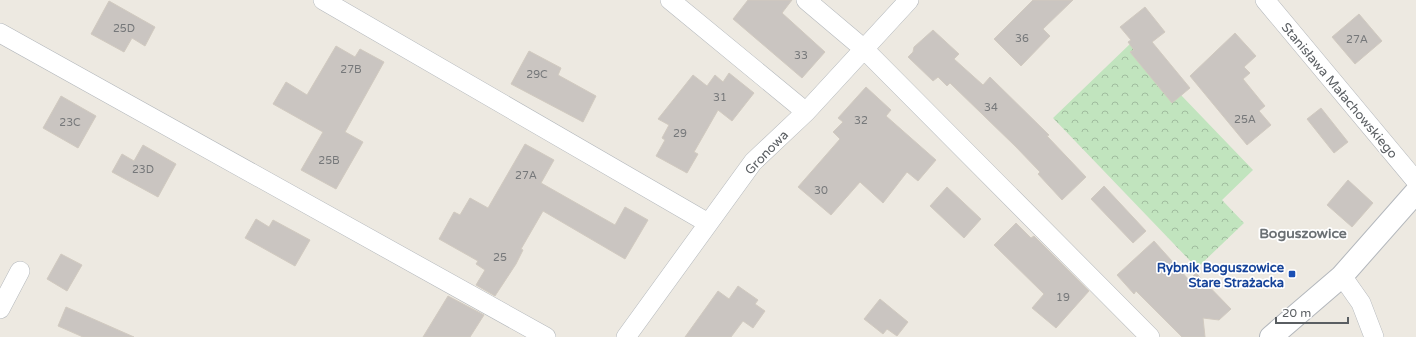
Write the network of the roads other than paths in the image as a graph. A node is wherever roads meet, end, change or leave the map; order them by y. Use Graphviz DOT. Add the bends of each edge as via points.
graph roads {
  1 [pos="323,0"];
  2 [pos="670,0"];
  3 [pos="806,0"];
  4 [pos="909,0"];
  5 [pos="1265,0"];
  6 [pos="0,33"];
  7 [pos="864,49"];
  8 [pos="806,112"];
  9 [pos="1416,181"];
  10 [pos="1416,192"];
  11 [pos="708,223"];
  12 [pos="20,271"];
  13 [pos="1342,276"];
  14 [pos="0,309"];
  15 [pos="546,337"];
  16 [pos="626,337"];
  17 [pos="1150,337"];
  18 [pos="1271,337"];
  19 [pos="1374,337"];
  1 -- 11 [label="street"];
  2 -- 8 [label="street"];
  3 -- 7 [label="street"];
  4 -- 7 [label="street, Gronowa"];
  5 -- 9 [label="street, Stanisława Małachowskiego"];
  6 -- 15 [label="street"];
  7 -- 8 [label="street, Gronowa"];
  7 -- 17 [label="street"];
  8 -- 11 [label="street, Gronowa" via="753,162"];
  10 -- 13 [label="street"];
  11 -- 16 [label="street, Gronowa"];
  12 -- 14 [label="street"];
  13 -- 18 [label="street"];
  13 -- 19 [label="street" via="1361,303"];
}
